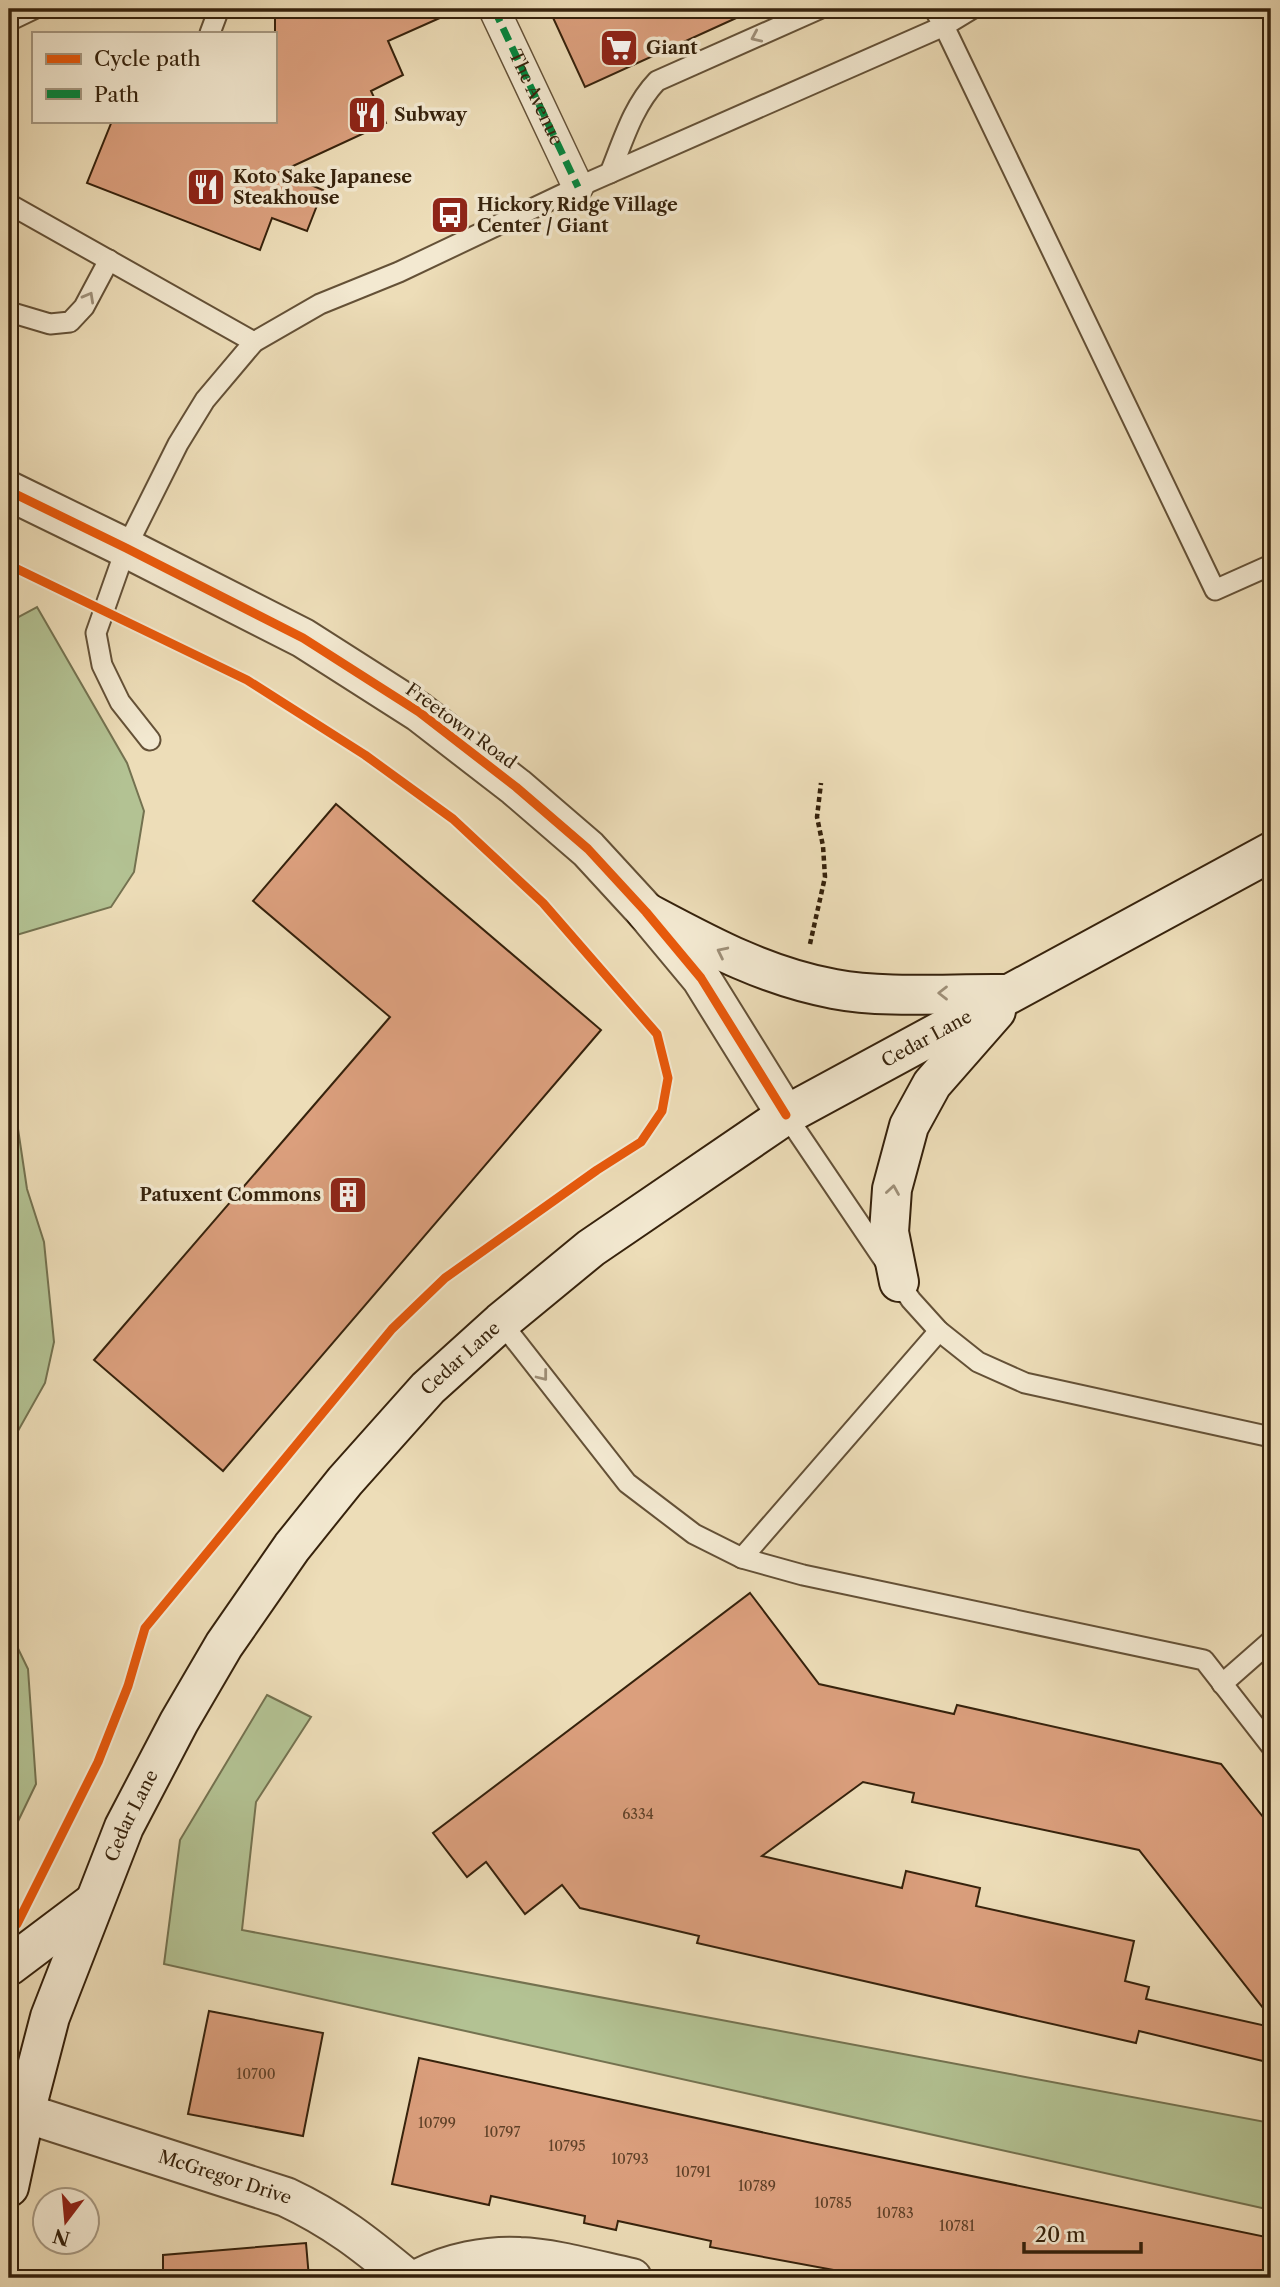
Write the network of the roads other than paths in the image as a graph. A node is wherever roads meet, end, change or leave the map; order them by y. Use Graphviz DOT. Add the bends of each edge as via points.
graph roads {
  1 [pos="34,9"];
  2 [pos="219,9"];
  3 [pos="494,9"];
  4 [pos="819,9"];
  5 [pos="972,9"];
  6 [pos="939,17"];
  7 [pos="9,21"];
  8 [pos="210,32"];
  9 [pos="610,173"];
  10 [pos="578,187"];
  11 [pos="9,204"];
  12 [pos="109,260"];
  13 [pos="13,313"];
  14 [pos="254,342"];
  15 [pos="9,491"];
  16 [pos="126,548"];
  17 [pos="1271,565"];
  18 [pos="150,740"];
  19 [pos="1271,852"];
  20 [pos="646,912"];
  21 [pos="1011,994"];
  22 [pos="786,1115"];
  23 [pos="899,1282"];
  24 [pos="501,1322"];
  25 [pos="939,1331"];
  26 [pos="1271,1437"];
  27 [pos="741,1558"];
  28 [pos="1271,1641"];
  29 [pos="1222,1684"];
  30 [pos="1271,1746"];
  31 [pos="94,1902"];
  32 [pos="9,1966"];
  33 [pos="17,2111"];
  34 [pos="9,2187"];
  35 [pos="406,2278"];
  36 [pos="420,2278"];
  37 [pos="632,2278"];
  1 -- 7 [label="lane"];
  2 -- 8 [label="lane"];
  3 -- 10 [label="street, The Avenue"];
  4 -- 9 [label="lane, one-way" via="657,82 637,107"];
  5 -- 6 [label="lane"];
  6 -- 9 [label="lane"];
  6 -- 17 [label="lane" via="1215,590"];
  9 -- 10 [label="lane"];
  10 -- 14 [label="lane" via="320,304"];
  11 -- 12 [label="lane"];
  13 -- 12 [label="lane, one-way" via="50,324 70,322 84,307"];
  12 -- 14 [label="lane"];
  14 -- 16 [label="lane" via="205,400"];
  15 -- 16 [label="main road, Freetown Road"];
  16 -- 18 [label="lane" via="96,633 102,664 120,702"];
  16 -- 20 [label="main road, Freetown Road" via="303,639 419,712 588,849"];
  19 -- 21 [label="main road, Cedar Lane"];
  21 -- 20 [label="main road, one-way" via="888,993 813,984 724,954"];
  20 -- 22 [label="main road, Freetown Road" via="701,978"];
  21 -- 22 [label="main road, Cedar Lane"];
  23 -- 21 [label="main road, one-way" via="889,1232 892,1189 909,1126 932,1084"];
  22 -- 23 [label="lane"];
  22 -- 24 [label="main road, Cedar Lane" via="591,1248"];
  23 -- 25 [label="lane"];
  24 -- 27 [label="lane, one-way" via="627,1483 694,1534"];
  24 -- 31 [label="main road, Cedar Lane" via="428,1388 345,1481 223,1645 124,1827"];
  25 -- 26 [label="lane" via="978,1362 1025,1383"];
  25 -- 27 [label="lane"];
  27 -- 29 [label="lane" via="1204,1660"];
  28 -- 29 [label="lane"];
  29 -- 30 [label="lane"];
  31 -- 32 [label="main road"];
  31 -- 33 [label="main road, Cedar Lane"];
  33 -- 34 [label="main road, Cedar Lane"];
  33 -- 35 [label="main road, McGregor Drive" via="286,2197 350,2232"];
  36 -- 37 [label="main road" via="460,2263 521,2257"];
}
